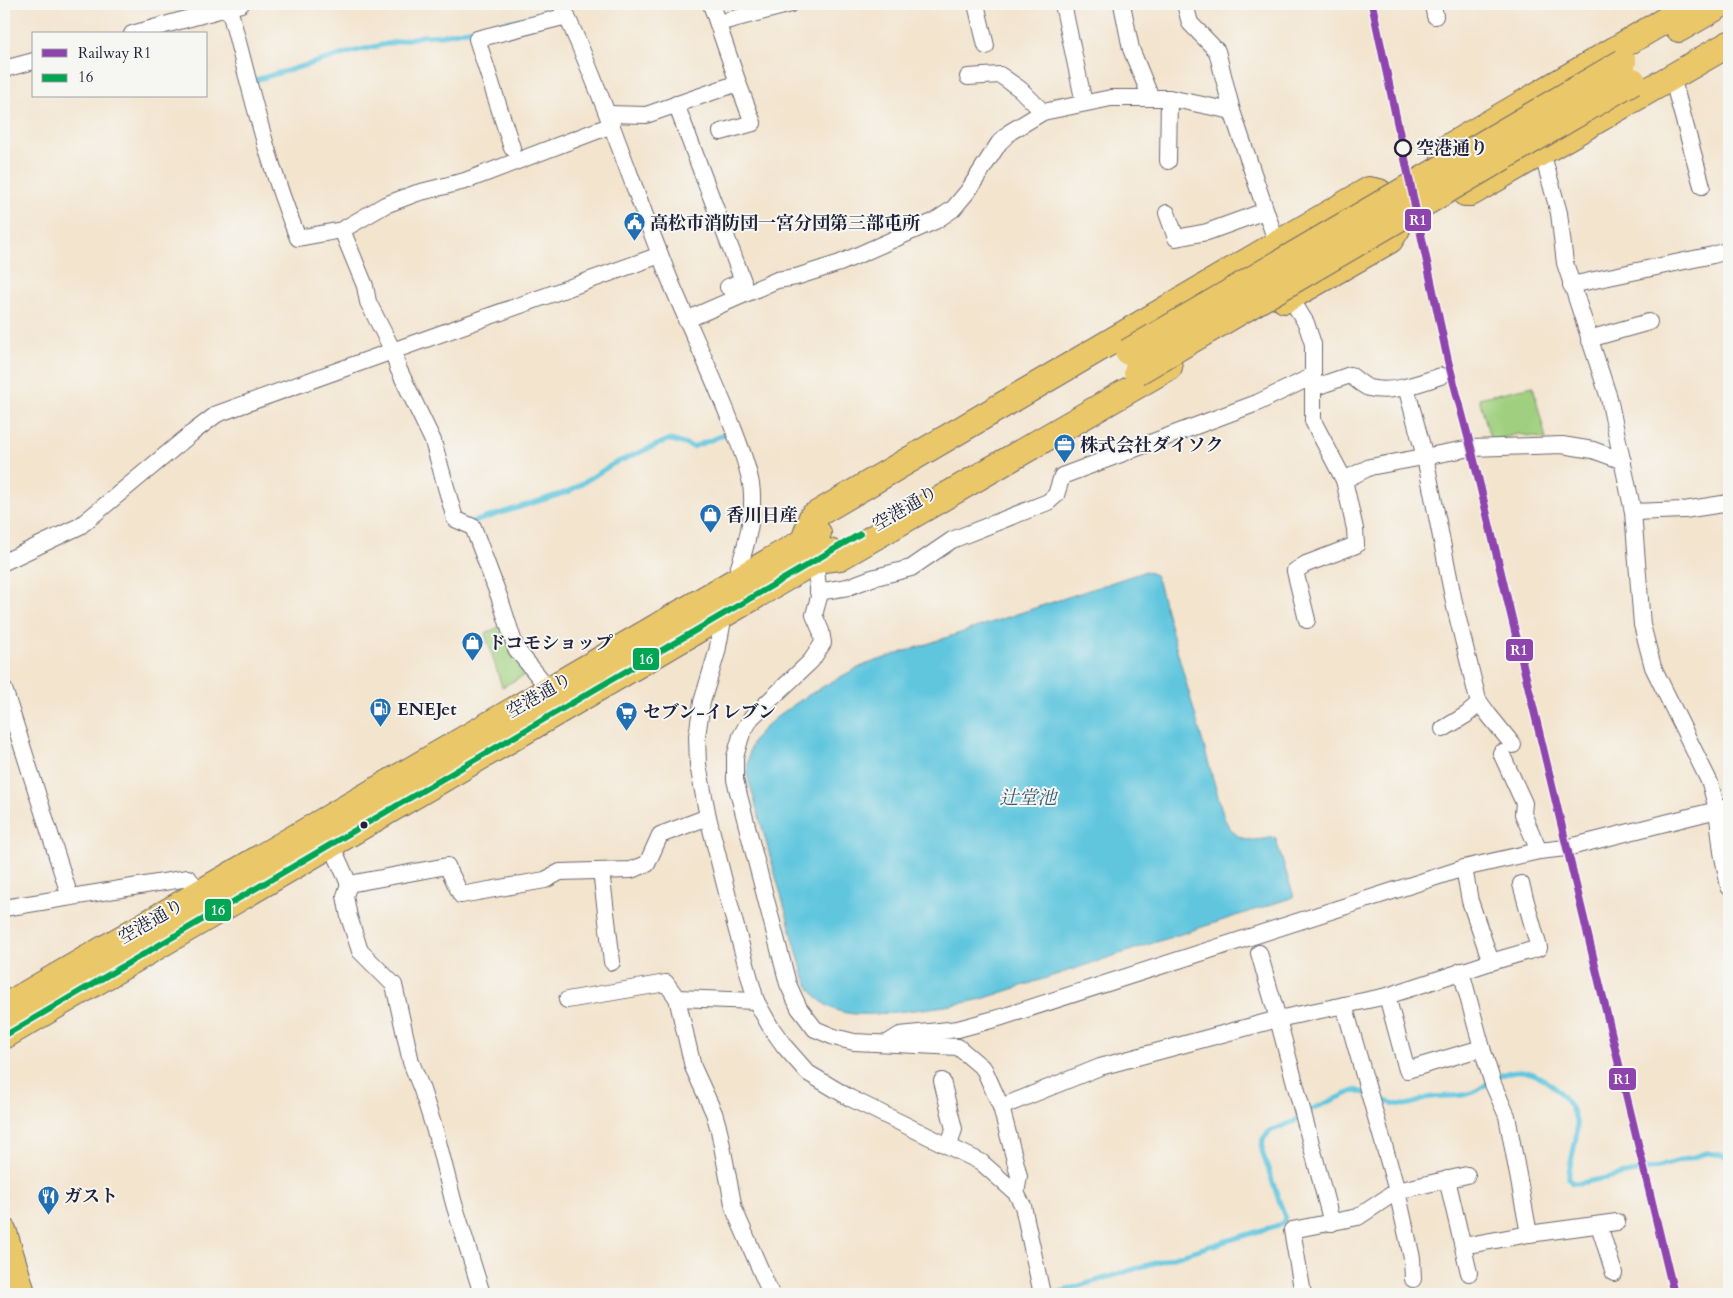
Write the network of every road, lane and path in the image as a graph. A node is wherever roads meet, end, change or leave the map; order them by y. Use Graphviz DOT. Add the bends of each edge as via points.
graph roads {
  1 [pos="712,4"];
  2 [pos="791,4"];
  3 [pos="976,4"];
  4 [pos="1064,4"];
  5 [pos="1122,4"];
  6 [pos="1185,4"];
  7 [pos="1694,4"];
  8 [pos="1722,4"];
  9 [pos="232,5"];
  10 [pos="564,10"];
  11 [pos="718,23"];
  12 [pos="1729,25"];
  13 [pos="139,32"];
  14 [pos="1729,44"];
  15 [pos="986,46"];
  16 [pos="32,62"];
  17 [pos="4,69"];
  18 [pos="1628,72"];
  19 [pos="1672,77"];
  20 [pos="968,78"];
  21 [pos="738,83"];
  22 [pos="1151,98"];
  23 [pos="1169,98"];
  24 [pos="1084,103"];
  25 [pos="676,104"];
  26 [pos="1232,111"];
  27 [pos="1043,112"];
  28 [pos="610,120"];
  29 [pos="721,132"];
  30 [pos="512,148"];
  31 [pos="1542,152"];
  32 [pos="1168,161"];
  33 [pos="1702,186"];
  34 [pos="1265,211"];
  35 [pos="1167,213"];
  36 [pos="342,230"];
  37 [pos="1276,244"];
  38 [pos="1729,250"];
  39 [pos="660,255"];
  40 [pos="1572,284"];
  41 [pos="728,287"];
  42 [pos="1290,297"];
  43 [pos="686,320"];
  44 [pos="1649,322"];
  45 [pos="1589,339"];
  46 [pos="393,351"];
  47 [pos="1442,376"];
  48 [pos="1313,382"];
  49 [pos="1406,387"];
  50 [pos="1424,457"];
  51 [pos="1622,460"];
  52 [pos="1344,480"];
  53 [pos="1729,503"];
  54 [pos="1633,512"];
  55 [pos="810,551"];
  56 [pos="4,562"];
  57 [pos="734,581"];
  58 [pos="818,592"];
  59 [pos="723,615"];
  60 [pos="1307,620"];
  61 [pos="4,689"];
  62 [pos="549,690"];
  63 [pos="1480,703"];
  64 [pos="1443,729"];
  65 [pos="1723,808"];
  66 [pos="708,817"];
  67 [pos="331,844"];
  68 [pos="1538,851"];
  69 [pos="1464,868"];
  70 [pos="601,871"];
  71 [pos="349,884"];
  72 [pos="1521,884"];
  73 [pos="1729,887"];
  74 [pos="201,892"];
  75 [pos="70,896"];
  76 [pos="4,908"];
  77 [pos="1259,953"];
  78 [pos="612,962"];
  79 [pos="1491,962"];
  80 [pos="1461,972"];
  81 [pos="1387,996"];
  82 [pos="677,998"];
  83 [pos="566,1000"];
  84 [pos="756,1000"];
  85 [pos="1344,1005"];
  86 [pos="4,1007"];
  87 [pos="1278,1019"];
  88 [pos="4,1036"];
  89 [pos="889,1042"];
  90 [pos="1482,1048"];
  91 [pos="942,1081"];
  92 [pos="1001,1107"];
  93 [pos="949,1146"];
  94 [pos="1467,1175"];
  95 [pos="1447,1179"];
  96 [pos="1397,1191"];
  97 [pos="1016,1193"];
  98 [pos="1617,1222"];
  99 [pos="1332,1223"];
  100 [pos="1600,1225"];
  101 [pos="4,1231"];
  102 [pos="1529,1234"];
  103 [pos="1463,1246"];
  104 [pos="1469,1273"];
  105 [pos="1614,1273"];
  106 [pos="1412,1279"];
  107 [pos="23,1294"];
  108 [pos="482,1294"];
  109 [pos="771,1294"];
  110 [pos="1042,1294"];
  111 [pos="1303,1294"];
  1 -- 11 [label="street"];
  2 -- 11 [label="street"];
  3 -- 15 [label="street"];
  4 -- 24 [label="street"];
  5 -- 22 [label="street" via="1131,49"];
  6 -- 26 [label="street" via="1190,23 1217,51"];
  7 -- 31 [label="highway" via="1445,150 1444,159 1464,193 1471,193"];
  8 -- 18 [label="highway, 空港通り"];
  9 -- 13 [label="street"];
  9 -- 36 [label="street" via="262,131 298,238"];
  10 -- 28 [label="street"];
  10 -- 30 [label="street" via="477,39"];
  11 -- 21 [label="street"];
  12 -- 18 [label="highway, 空港通り"];
  14 -- 19 [label="highway"];
  16 -- 17 [label="street"];
  18 -- 55 [label="highway, 空港通り, bridge"];
  19 -- 31 [label="highway"];
  19 -- 33 [label="street"];
  20 -- 27 [label="street" via="1000,75"];
  21 -- 25 [label="street"];
  21 -- 29 [label="street" via="754,123"];
  22 -- 23 [label="street"];
  22 -- 24 [label="street" via="1112,98"];
  23 -- 26 [label="street"];
  23 -- 32 [label="street"];
  24 -- 27 [label="street"];
  25 -- 28 [label="street" via="646,114"];
  25 -- 41 [label="street" via="742,282"];
  26 -- 34 [label="street"];
  27 -- 43 [label="street" via="1010,132 968,191 953,209 935,222 840,263 777,280"];
  28 -- 36 [label="street" via="465,181 385,205"];
  28 -- 39 [label="street"];
  31 -- 40 [label="street" via="1559,213 1565,263"];
  34 -- 35 [label="street" via="1208,232 1176,238"];
  34 -- 37 [label="street"];
  36 -- 46 [label="street" via="365,286 368,302"];
  37 -- 42 [label="highway" via="1369,190 1379,192 1397,229 1390,240"];
  37 -- 55 [label="highway" via="812,517"];
  38 -- 40 [label="street"];
  39 -- 43 [label="street"];
  39 -- 46 [label="street"];
  40 -- 45 [label="street"];
  42 -- 48 [label="street" via="1306,323 1312,344"];
  42 -- 55 [label="highway" via="840,557"];
  43 -- 57 [label="street" via="746,462 751,486 747,541"];
  44 -- 45 [label="street"];
  45 -- 51 [label="street" via="1609,398"];
  46 -- 56 [label="street" via="217,414 80,526"];
  46 -- 62 [label="street" via="433,441 455,519 473,527 516,649"];
  47 -- 49 [label="street"];
  48 -- 49 [label="street" via="1350,375 1368,388"];
  48 -- 52 [label="street" via="1313,421"];
  48 -- 58 [label="street" via="1062,476 1056,494 1048,502 952,540 911,568 848,587"];
  49 -- 50 [label="street"];
  50 -- 51 [label="street" via="1471,448 1562,445 1593,450"];
  50 -- 52 [label="street" via="1370,467"];
  50 -- 63 [label="street" via="1455,607"];
  51 -- 54 [label="street"];
  52 -- 60 [label="street" via="1356,545 1295,570"];
  53 -- 54 [label="street" via="1684,510"];
  54 -- 65 [label="street" via="1642,625 1653,667"];
  55 -- 57 [label="highway, 空港通り"];
  55 -- 58 [label="street"];
  55 -- 59 [label="highway, 空港通り"];
  57 -- 59 [label="street"];
  57 -- 62 [label="highway, 空港通り"];
  58 -- 89 [label="street" via="814,615 824,643 811,661 751,718 740,736 735,757 735,780 788,984 799,1008 815,1030 854,1042"];
  59 -- 66 [label="street" via="697,736 698,765"];
  59 -- 67 [label="highway, 空港通り"];
  61 -- 75 [label="street"];
  62 -- 74 [label="highway, 空港通り"];
  63 -- 64 [label="street"];
  63 -- 68 [label="street" via="1507,749 1524,803 1523,814"];
  65 -- 68 [label="street" via="1566,848"];
  65 -- 73 [label="street" via="1722,852"];
  66 -- 70 [label="street" via="660,835 647,864 631,870"];
  66 -- 84 [label="street"];
  67 -- 71 [label="street"];
  67 -- 88 [label="highway, 空港通り"];
  68 -- 69 [label="street"];
  69 -- 79 [label="street" via="1470,901"];
  69 -- 89 [label="street" via="1002,1017 958,1029 900,1034"];
  70 -- 71 [label="street" via="560,872 545,880 461,895 447,866"];
  70 -- 78 [label="street"];
  71 -- 108 [label="street" via="345,896 360,951 394,985 410,1062 436,1134"];
  72 -- 79 [label="street" via="1539,948"];
  74 -- 75 [label="street" via="188,878"];
  74 -- 86 [label="highway, 空港通り"];
  75 -- 76 [label="street"];
  77 -- 87 [label="street"];
  79 -- 80 [label="street"];
  80 -- 81 [label="street"];
  80 -- 90 [label="street"];
  81 -- 85 [label="street"];
  81 -- 90 [label="street" via="1407,1070"];
  82 -- 83 [label="street" via="666,983"];
  82 -- 84 [label="street"];
  82 -- 109 [label="street" via="693,1067 719,1130 734,1209"];
  84 -- 93 [label="street" via="770,1026 808,1073 850,1098"];
  85 -- 87 [label="street"];
  85 -- 96 [label="street"];
  87 -- 92 [label="street" via="1100,1067"];
  87 -- 99 [label="street"];
  89 -- 92 [label="street" via="958,1047 984,1069"];
  90 -- 102 [label="street" via="1506,1116"];
  91 -- 93 [label="street" via="954,1129"];
  92 -- 97 [label="street" via="1019,1176"];
  93 -- 97 [label="street" via="982,1162"];
  94 -- 95 [label="street"];
  95 -- 96 [label="street"];
  95 -- 103 [label="street"];
  96 -- 99 [label="street" via="1358,1217"];
  96 -- 106 [label="street" via="1412,1258"];
  97 -- 110 [label="street" via="1023,1206"];
  98 -- 100 [label="street"];
  99 -- 111 [label="street" via="1292,1230"];
  100 -- 102 [label="street"];
  100 -- 105 [label="street"];
  101 -- 107 [label="main road"];
  102 -- 103 [label="street"];
  103 -- 104 [label="street"];
}
